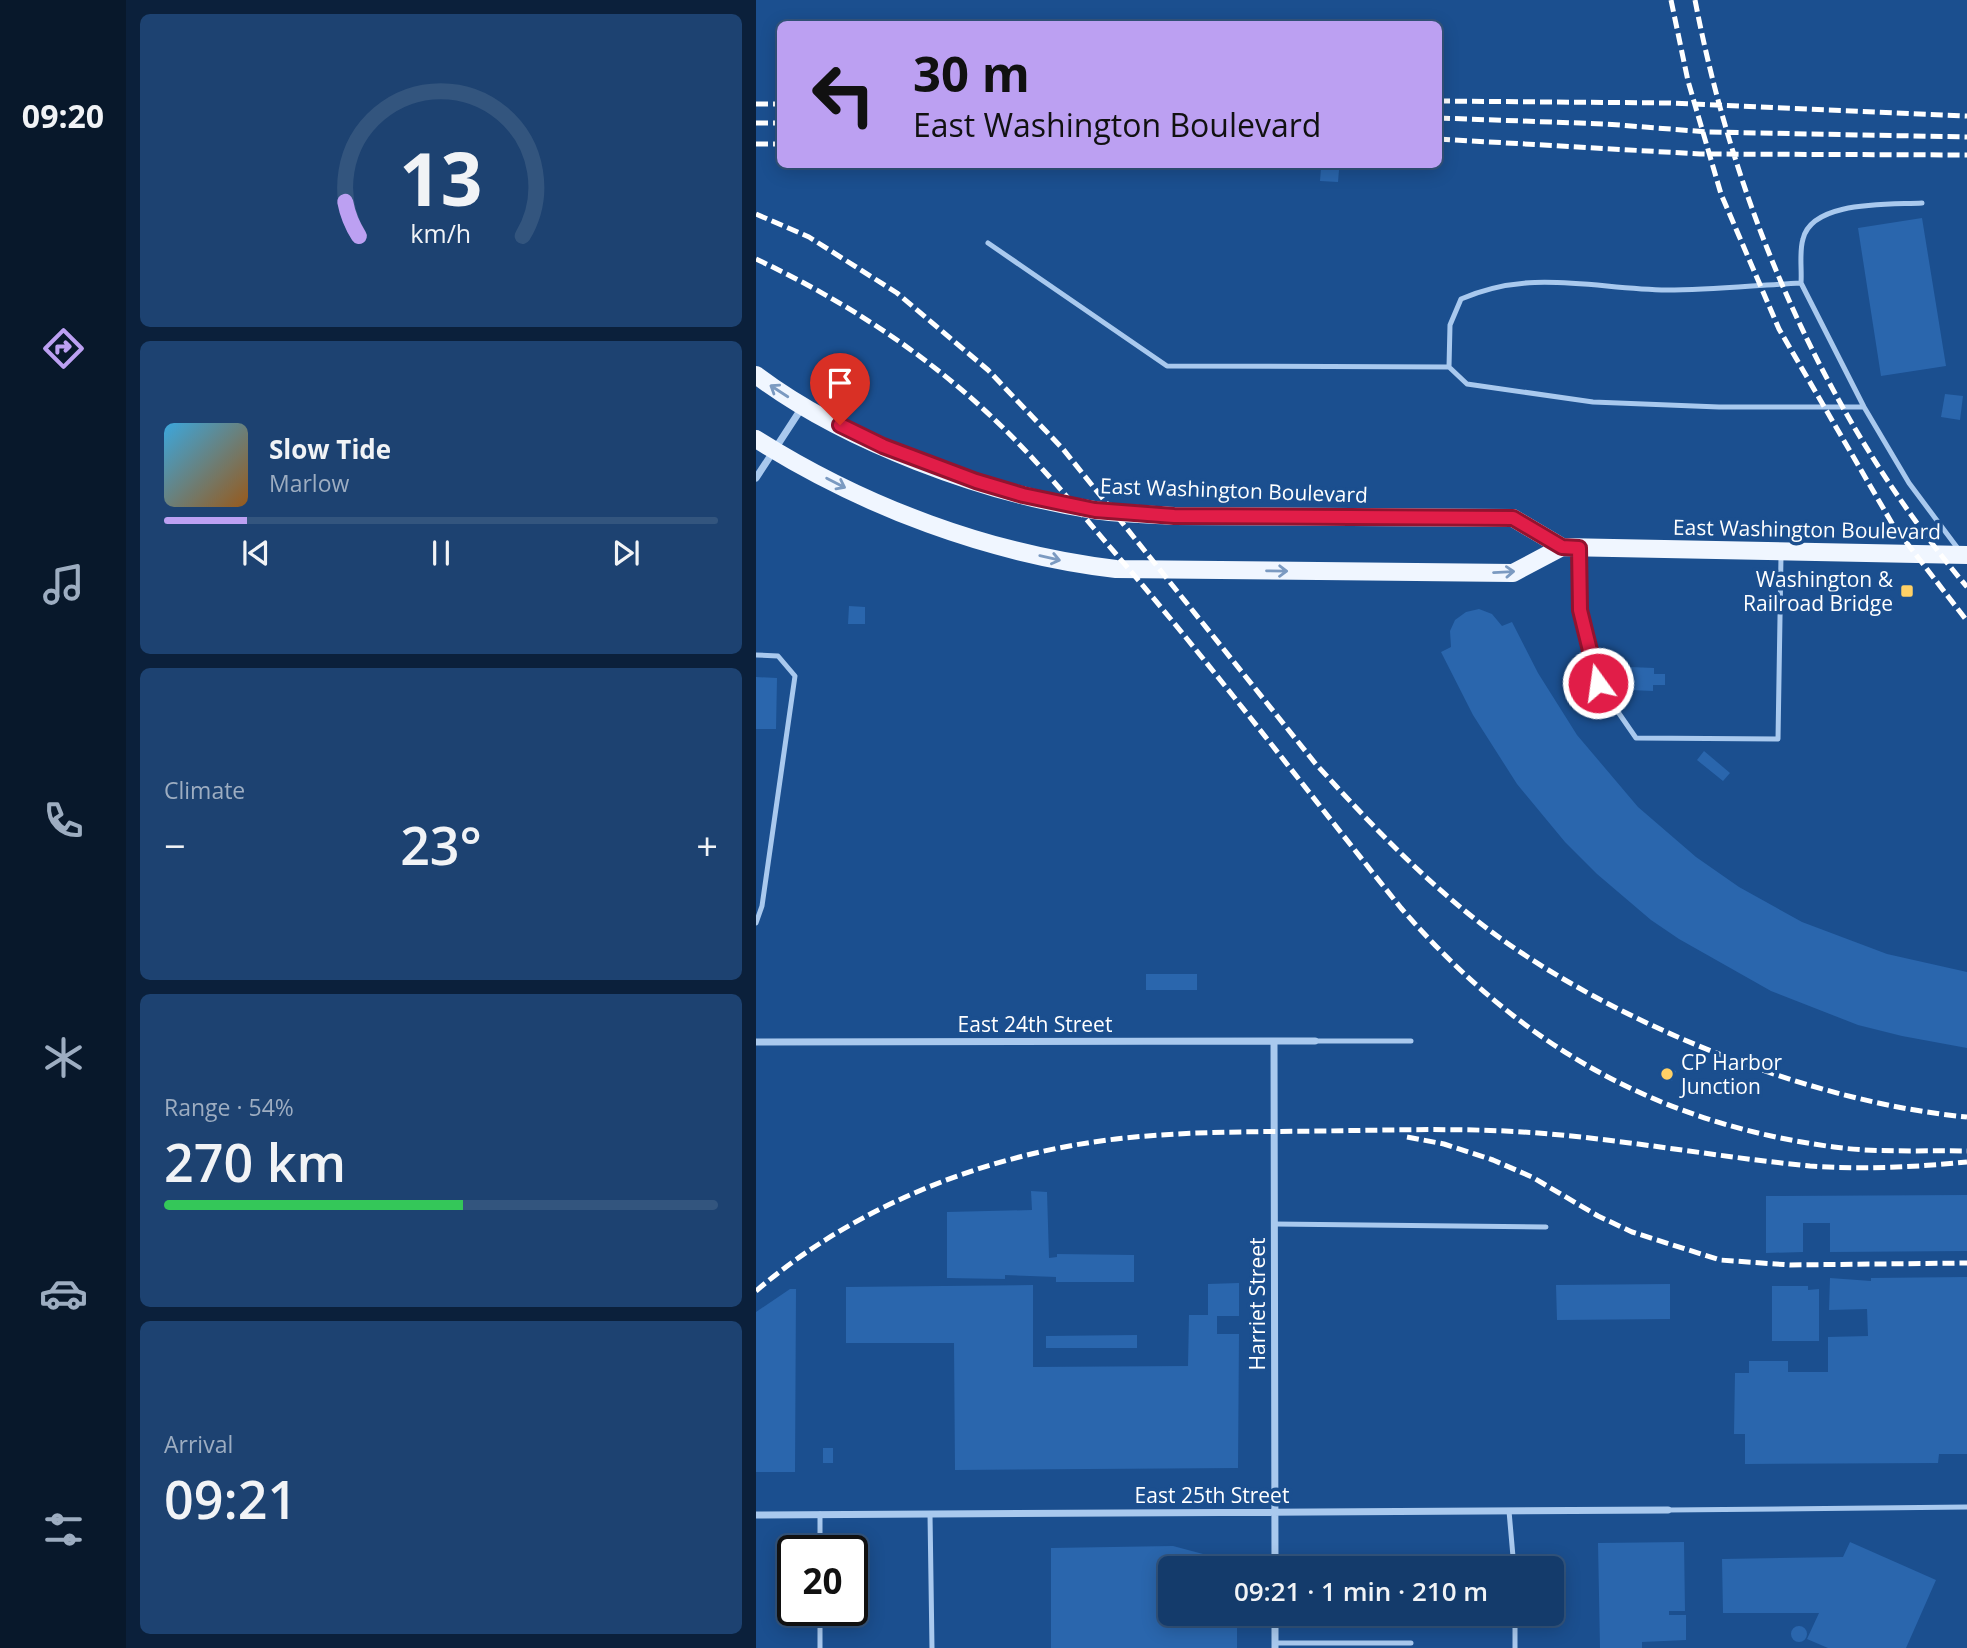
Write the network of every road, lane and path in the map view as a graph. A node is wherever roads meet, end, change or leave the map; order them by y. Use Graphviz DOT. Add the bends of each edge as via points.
graph roads {
  1 [pos="1922,203"];
  2 [pos="988,243"];
  3 [pos="1801,283"];
  4 [pos="1449,367"];
  5 [pos="756,375"];
  6 [pos="803,406"];
  7 [pos="1864,407"];
  8 [pos="756,439"];
  9 [pos="776,451"];
  10 [pos="756,478"];
  11 [pos="1571,547"];
  12 [pos="1781,551"];
  13 [pos="1965,555"];
  14 [pos="756,655"];
  15 [pos="756,923"];
  16 [pos="1274,1041"];
  17 [pos="1315,1041"];
  18 [pos="1411,1041"];
  19 [pos="756,1042"];
  20 [pos="1274,1224"];
  21 [pos="1546,1227"];
  22 [pos="1967,1507"];
  23 [pos="1668,1510"];
  24 [pos="1509,1511"];
  25 [pos="1275,1512"];
  26 [pos="820,1514"];
  27 [pos="930,1514"];
  28 [pos="756,1515"];
  29 [pos="820,1535"];
  30 [pos="1275,1556"];
  31 [pos="1513,1556"];
  32 [pos="820,1626"];
  33 [pos="1275,1626"];
  34 [pos="1515,1626"];
  35 [pos="1411,1643"];
  36 [pos="1275,1645"];
  37 [pos="820,1648"];
  38 [pos="932,1648"];
  39 [pos="1516,1648"];
  1 -- 3 [label="lane" via="1840,209 1816,217 1803,237"];
  2 -- 4 [label="lane" via="1167,366"];
  3 -- 4 [label="lane" via="1667,290 1511,283 1461,299 1450,326"];
  3 -- 7 [label="lane"];
  4 -- 7 [label="lane" via="1467,384 1593,402"];
  6 -- 5 [label="main road, East Washington Boulevard, one-way"];
  6 -- 9 [label="street"];
  6 -- 11 [label="main road, East Washington Boulevard" via="929,464 1023,495 1095,510 1174,516 1513,518"];
  7 -- 13 [label="lane" via="1909,483"];
  8 -- 9 [label="main road, East Washington Boulevard"];
  9 -- 10 [label="street"];
  9 -- 11 [label="main road, East Washington Boulevard, one-way" via="903,513 999,545 1091,566 1513,573"];
  11 -- 12 [label="main road, East Washington Boulevard"];
  11 -- 12 [label="lane" via="1598,683 1636,738 1778,739"];
  12 -- 13 [label="main road, East Washington Boulevard"];
  14 -- 15 [label="lane" via="778,656 795,676"];
  16 -- 17 [label="street, East 24th Street"];
  16 -- 19 [label="street, East 24th Street"];
  16 -- 20 [label="street, Harriet Street"];
  17 -- 18 [label="lane"];
  20 -- 21 [label="lane"];
  20 -- 25 [label="street, Harriet Street"];
  22 -- 23 [label="lane"];
  23 -- 24 [label="street, East 25th Street"];
  24 -- 25 [label="street, East 25th Street"];
  24 -- 31 [label="lane"];
  25 -- 27 [label="street, East 25th Street"];
  25 -- 30 [label="street, Harriet Street"];
  26 -- 27 [label="street, East 25th Street"];
  26 -- 28 [label="street, East 25th Street"];
  26 -- 29 [label="lane"];
  27 -- 38 [label="lane"];
  32 -- 37 [label="lane"];
  33 -- 36 [label="street"];
  34 -- 39 [label="lane"];
  35 -- 36 [label="lane"];
}
